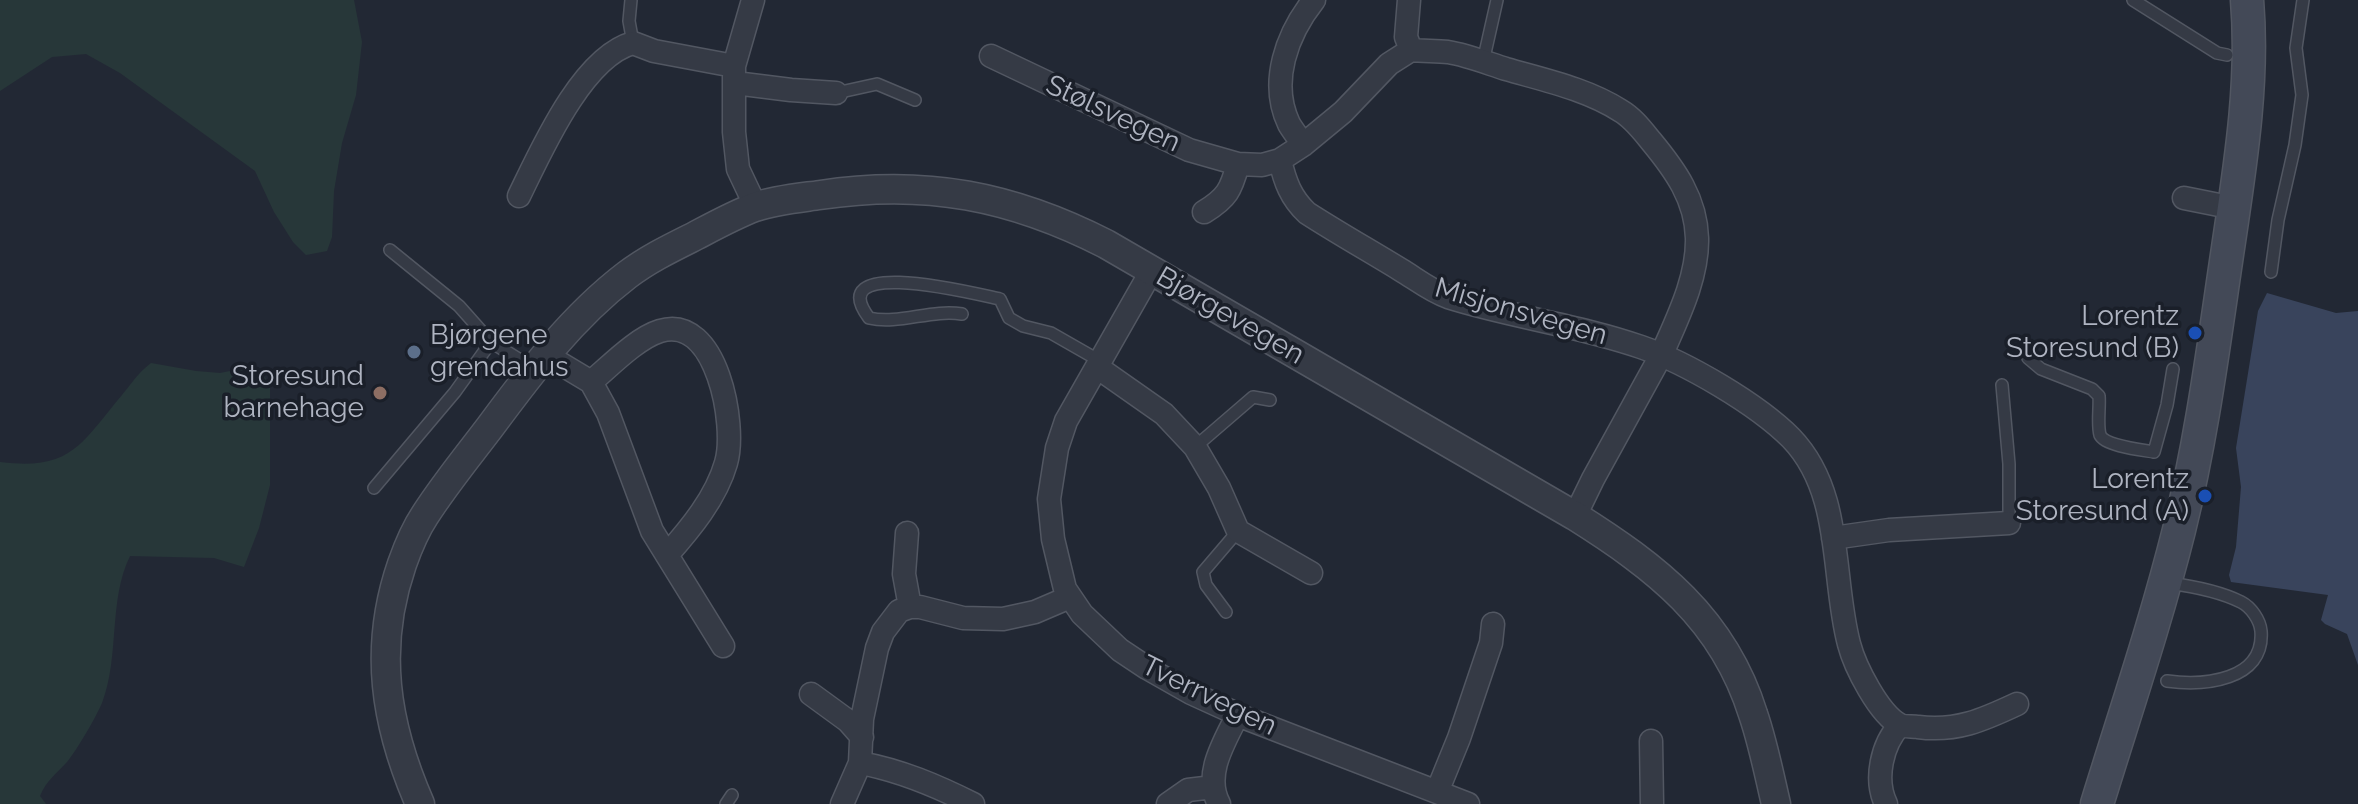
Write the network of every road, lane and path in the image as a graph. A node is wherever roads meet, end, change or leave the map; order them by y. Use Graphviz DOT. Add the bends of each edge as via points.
graph roads {
  1 [pos="631,0"];
  2 [pos="753,0"];
  3 [pos="1314,0"];
  4 [pos="1409,0"];
  5 [pos="1497,0"];
  6 [pos="2133,0"];
  7 [pos="2247,0"];
  8 [pos="2303,0"];
  9 [pos="633,43"];
  10 [pos="1411,50"];
  11 [pos="2227,55"];
  12 [pos="991,56"];
  13 [pos="1483,62"];
  14 [pos="734,74"];
  15 [pos="836,93"];
  16 [pos="915,100"];
  17 [pos="1303,145"];
  18 [pos="1280,160"];
  19 [pos="1238,164"];
  20 [pos="519,196"];
  21 [pos="2184,198"];
  22 [pos="756,207"];
  23 [pos="2234,208"];
  24 [pos="1204,212"];
  25 [pos="390,250"];
  26 [pos="1152,270"];
  27 [pos="2271,272"];
  28 [pos="962,314"];
  29 [pos="491,342"];
  30 [pos="1657,354"];
  31 [pos="2028,358"];
  32 [pos="540,362"];
  33 [pos="1098,364"];
  34 [pos="2173,369"];
  35 [pos="591,382"];
  36 [pos="2002,385"];
  37 [pos="1270,400"];
  38 [pos="1195,447"];
  39 [pos="374,488"];
  40 [pos="1575,516"];
  41 [pos="2009,523"];
  42 [pos="1238,531"];
  43 [pos="907,533"];
  44 [pos="1833,538"];
  45 [pos="667,555"];
  46 [pos="1311,573"];
  47 [pos="2165,582"];
  48 [pos="1070,597"];
  49 [pos="910,607"];
  50 [pos="1226,612"];
  51 [pos="1493,624"];
  52 [pos="723,646"];
  53 [pos="2167,681"];
  54 [pos="811,694"];
  55 [pos="2017,704"];
  56 [pos="1238,714"];
  57 [pos="1900,725"];
  58 [pos="862,737"];
  59 [pos="1651,741"];
  60 [pos="860,763"];
  61 [pos="1437,792"];
  62 [pos="1216,796"];
  63 [pos="420,804"];
  64 [pos="842,804"];
  65 [pos="973,804"];
  66 [pos="1168,804"];
  67 [pos="1468,804"];
  68 [pos="1652,804"];
  69 [pos="1776,804"];
  70 [pos="1886,804"];
  71 [pos="2097,804"];
  1 -- 9 [label="lane"];
  2 -- 14 [label="street"];
  3 -- 17 [label="street" via="1291,35 1282,67 1281,98"];
  4 -- 10 [label="street" via="1406,37"];
  5 -- 13 [label="lane"];
  6 -- 11 [label="lane"];
  7 -- 23 [label="main road" via="2248,78"];
  8 -- 27 [label="lane" via="2296,48 2302,95"];
  9 -- 14 [label="street"];
  9 -- 20 [label="street" via="612,53 582,81"];
  10 -- 13 [label="street"];
  10 -- 17 [label="street, Stølsvegen" via="1389,64"];
  12 -- 19 [label="street, Stølsvegen" via="1189,150"];
  13 -- 30 [label="street" via="1562,85 1625,113 1687,191 1697,240 1690,282 1664,349"];
  14 -- 15 [label="street" via="791,90"];
  14 -- 22 [label="street" via="738,169"];
  15 -- 16 [label="lane" via="877,84"];
  17 -- 18 [label="street, Stølsvegen"];
  18 -- 19 [label="street, Stølsvegen"];
  18 -- 30 [label="street, Misjonsvegen" via="1287,188 1301,207 1448,297"];
  19 -- 24 [label="street" via="1229,193"];
  21 -- 23 [label="street"];
  22 -- 26 [label="street, Bjørgevegen" via="849,190 959,192 1064,223"];
  22 -- 32 [label="street, Bjørgevegen" via="627,275"];
  23 -- 47 [label="main road" via="2189,482"];
  25 -- 29 [label="lane" via="459,306"];
  26 -- 33 [label="street, Tverrvegen"];
  26 -- 40 [label="street, Bjørgevegen"];
  28 -- 33 [label="lane" via="881,321 862,309 861,295 877,282 926,284 1000,299 1009,318 1051,333"];
  29 -- 32 [label="lane"];
  29 -- 39 [label="lane"];
  30 -- 40 [label="street" via="1659,359"];
  30 -- 44 [label="street, Misjonsvegen" via="1751,405 1791,438 1810,463 1826,501"];
  31 -- 34 [label="lane" via="2099,396 2100,434 2105,441 2154,452"];
  32 -- 35 [label="street"];
  32 -- 63 [label="street, Bjørgevegen" via="424,516 394,587 385,684 406,771"];
  33 -- 38 [label="street" via="1164,414"];
  33 -- 48 [label="street, Tverrvegen" via="1066,421 1049,499 1053,539"];
  35 -- 45 [label="street" via="652,531"];
  35 -- 45 [label="street" via="651,335 669,329 695,336 718,374 727,461 708,501"];
  36 -- 41 [label="lane"];
  37 -- 38 [label="lane" via="1253,397"];
  38 -- 42 [label="street"];
  40 -- 69 [label="street, Bjørgevegen" via="1661,576 1721,645 1753,712"];
  41 -- 44 [label="street"];
  42 -- 46 [label="street"];
  42 -- 50 [label="lane" via="1203,572"];
  43 -- 49 [label="street" via="904,574"];
  44 -- 57 [label="street, Misjonsvegen" via="1849,645 1878,704"];
  45 -- 52 [label="street"];
  47 -- 53 [label="lane" via="2242,602 2261,629 2260,651 2236,674 2205,683"];
  47 -- 71 [label="main road"];
  48 -- 49 [label="street" via="1003,619 963,618"];
  48 -- 56 [label="street, Tverrvegen" via="1120,650"];
  49 -- 58 [label="street" via="899,611 883,632"];
  51 -- 61 [label="street" via="1491,643"];
  54 -- 58 [label="street"];
  55 -- 57 [label="street" via="1980,722 1952,728"];
  56 -- 61 [label="street, Tverrvegen"];
  56 -- 62 [label="street" via="1214,770"];
  57 -- 70 [label="street" via="1885,747 1880,775"];
  58 -- 60 [label="street"];
  59 -- 68 [label="street"];
  60 -- 64 [label="street"];
  60 -- 65 [label="street" via="913,777"];
  61 -- 67 [label="street, Tverrvegen"];
  62 -- 66 [label="street" via="1188,790"];
}
